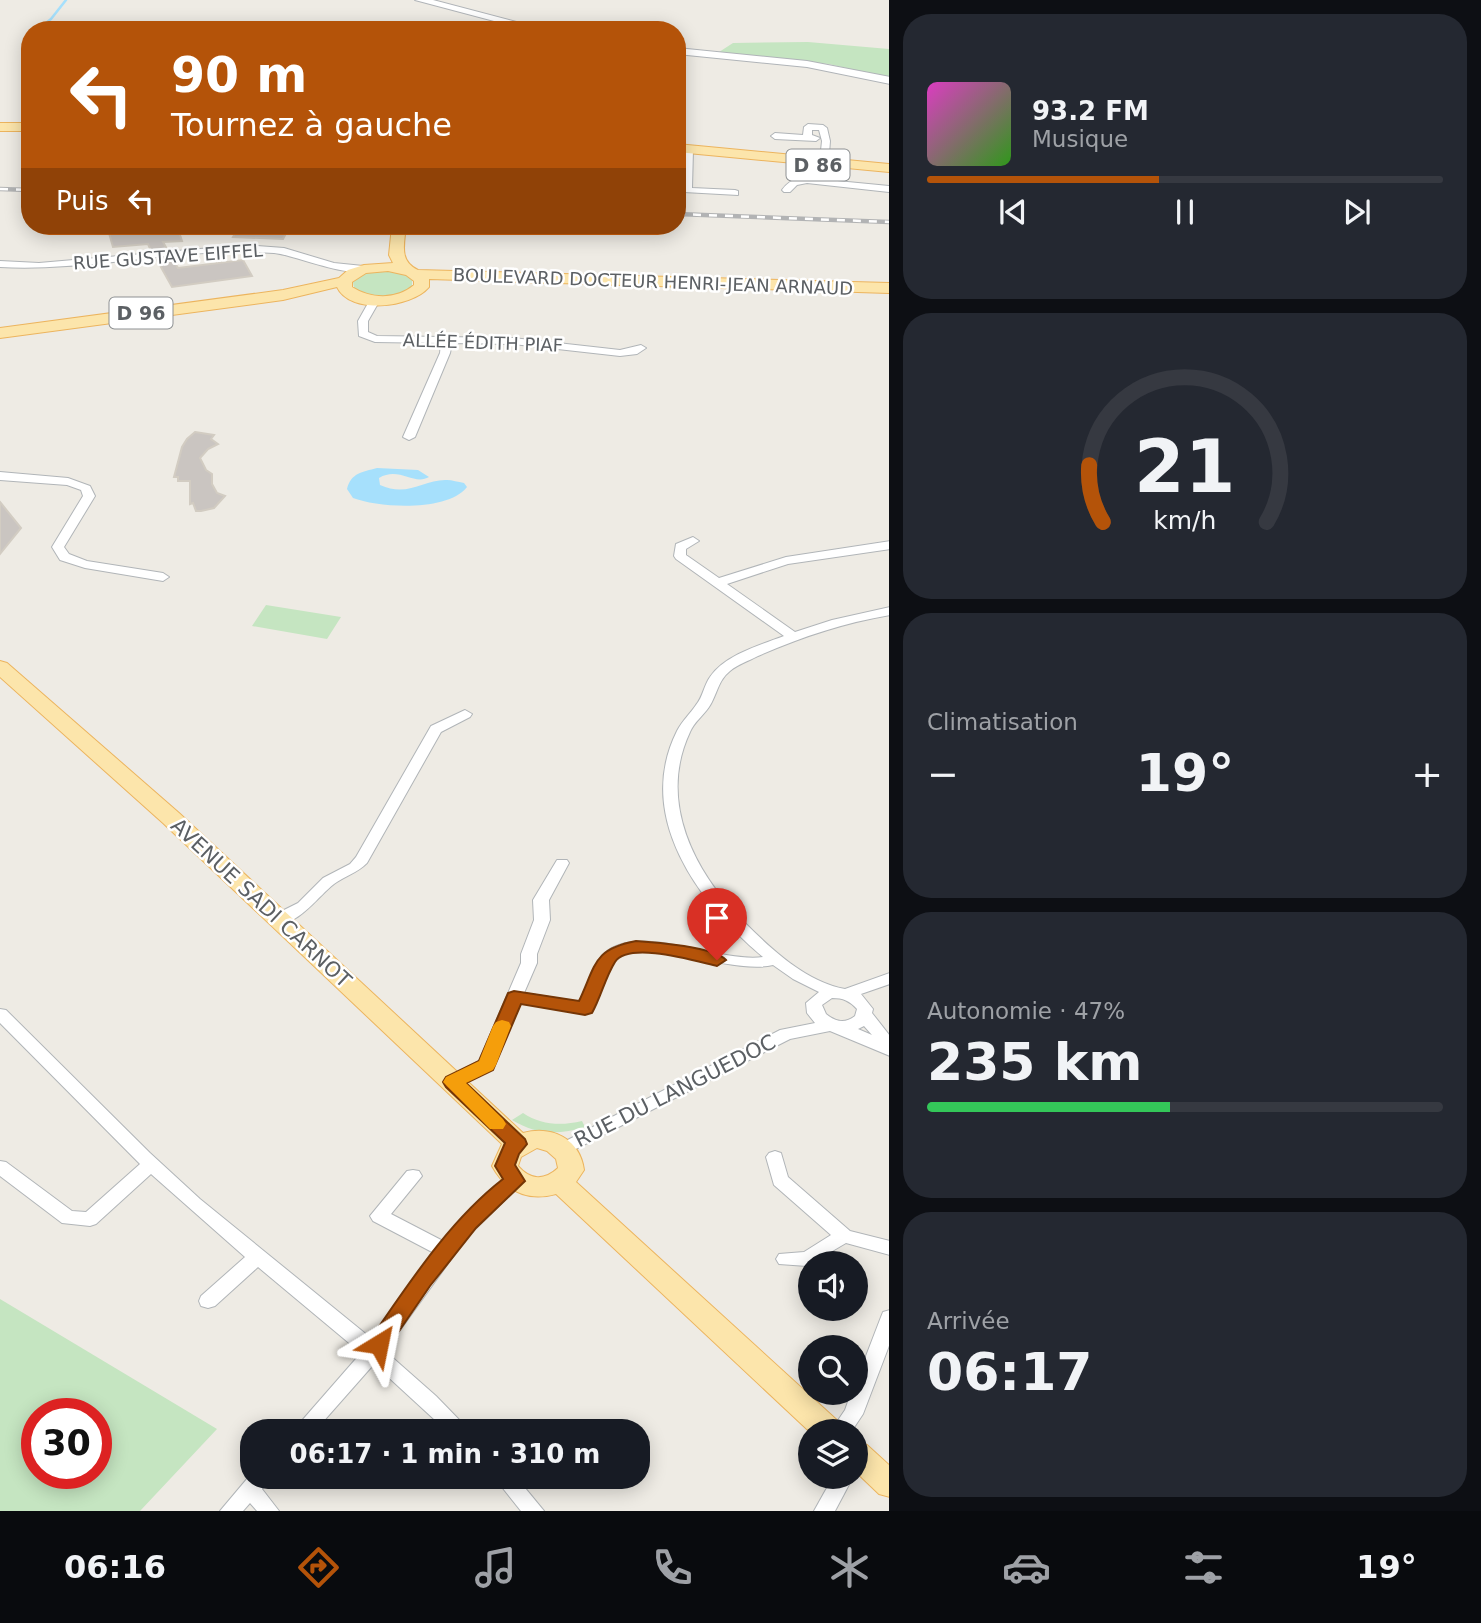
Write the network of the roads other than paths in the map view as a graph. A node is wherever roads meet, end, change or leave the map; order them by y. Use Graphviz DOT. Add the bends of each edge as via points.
graph roads {
  1 [pos="420,0"];
  2 [pos="505,21"];
  3 [pos="686,52"];
  4 [pos="889,81"];
  5 [pos="0,127"];
  6 [pos="21,127"];
  7 [pos="775,136"];
  8 [pos="686,149"];
  9 [pos="823,163"];
  10 [pos="889,169"];
  11 [pos="822,182"];
  12 [pos="876,188"];
  13 [pos="686,189"];
  14 [pos="787,190"];
  15 [pos="889,190"];
  16 [pos="735,193"];
  17 [pos="889,199"];
  18 [pos="394,235"];
  19 [pos="398,235"];
  20 [pos="0,264"];
  21 [pos="333,266"];
  22 [pos="366,268"];
  23 [pos="410,272"];
  24 [pos="346,279"];
  25 [pos="889,288"];
  26 [pos="418,291"];
  27 [pos="889,294"];
  28 [pos="283,295"];
  29 [pos="354,295"];
  30 [pos="374,300"];
  31 [pos="0,333"];
  32 [pos="447,340"];
  33 [pos="641,348"];
  34 [pos="409,437"];
  35 [pos="0,476"];
  36 [pos="693,541"];
  37 [pos="889,545"];
  38 [pos="163,577"];
  39 [pos="717,583"];
  40 [pos="889,611"];
  41 [pos="794,637"];
  42 [pos="0,667"];
  43 [pos="465,714"];
  44 [pos="562,863"];
  45 [pos="279,919"];
  46 [pos="775,958"];
  47 [pos="889,979"];
  48 [pos="889,980"];
  49 [pos="808,984"];
  50 [pos="841,993"];
  51 [pos="514,997"];
  52 [pos="814,1006"];
  53 [pos="865,1012"];
  54 [pos="0,1014"];
  55 [pos="835,1026"];
  56 [pos="786,1034"];
  57 [pos="889,1048"];
  58 [pos="889,1049"];
  59 [pos="453,1082"];
  60 [pos="518,1144"];
  61 [pos="564,1149"];
  62 [pos="775,1157"];
  63 [pos="150,1165"];
  64 [pos="0,1167"];
  65 [pos="413,1176"];
  66 [pos="515,1181"];
  67 [pos="560,1182"];
  68 [pos="844,1236"];
  69 [pos="889,1248"];
  70 [pos="446,1251"];
  71 [pos="257,1257"];
  72 [pos="785,1259"];
  73 [pos="208,1301"];
  74 [pos="889,1320"];
  75 [pos="373,1352"];
  76 [pos="314,1419"];
  77 [pos="447,1419"];
  78 [pos="816,1419"];
  79 [pos="849,1419"];
  80 [pos="868,1472"];
  81 [pos="889,1484"];
  82 [pos="250,1489"];
  83 [pos="259,1489"];
  84 [pos="515,1489"];
  85 [pos="839,1489"];
  86 [pos="230,1511"];
  87 [pos="269,1511"];
  88 [pos="534,1511"];
  89 [pos="824,1511"];
  1 -- 2 [label="street"];
  3 -- 4 [label="street" via="807,64"];
  5 -- 6 [label="main road"];
  7 -- 9 [label="street" via="807,138 808,127 823,128"];
  8 -- 9 [label="main road, D 86"];
  9 -- 10 [label="main road, D 86"];
  9 -- 11 [label="street"];
  11 -- 12 [label="street"];
  11 -- 14 [label="street" via="799,181"];
  12 -- 15 [label="street"];
  12 -- 17 [label="street" via="876,198"];
  13 -- 16 [label="street"];
  18 -- 22 [label="main road"];
  19 -- 23 [label="main road" via="396,255"];
  20 -- 21 [label="street, RUE GUSTAVE EIFFEL" via="29,267 246,248 284,251"];
  21 -- 22 [label="street, RUE GUSTAVE EIFFEL"];
  21 -- 24 [label="street, RUE GUSTAVE EIFFEL"];
  22 -- 23 [label="main road, BOULEVARD DOCTEUR HENRI-JEAN ARNAUD"];
  22 -- 24 [label="main road"];
  23 -- 25 [label="main road, BOULEVARD DOCTEUR HENRI-JEAN ARNAUD"];
  23 -- 26 [label="main road" via="422,280"];
  24 -- 28 [label="main road, D 96"];
  24 -- 29 [label="main road" via="345,289"];
  26 -- 27 [label="main road, BOULEVARD DOCTEUR HENRI-JEAN ARNAUD" via="488,283"];
  26 -- 30 [label="main road, BOULEVARD DOCTEUR HENRI-JEAN ARNAUD"];
  28 -- 29 [label="main road, D 96"];
  28 -- 31 [label="main road, D 96"];
  29 -- 30 [label="main road"];
  30 -- 32 [label="street, ALLÉE ÉDITH PIAF" via="363,321 367,337"];
  32 -- 33 [label="street, ALLÉE ÉDITH PIAF" via="539,342 620,353"];
  32 -- 34 [label="street"];
  35 -- 38 [label="street" via="86,488 89,496 58,547 64,557"];
  36 -- 39 [label="street" via="680,547 680,556"];
  37 -- 39 [label="street" via="786,561"];
  39 -- 41 [label="street"];
  40 -- 41 [label="street" via="824,625"];
  41 -- 46 [label="street" via="726,667 711,683 706,702 687,724 670,778 679,841 694,871 716,903"];
  42 -- 45 [label="main road, AVENUE SADI CARNOT"];
  43 -- 45 [label="street" via="436,729 362,860"];
  44 -- 51 [label="street" via="541,900 542,919"];
  45 -- 59 [label="main road, AVENUE SADI CARNOT"];
  46 -- 49 [label="street"];
  46 -- 51 [label="street" via="741,963 636,947 609,956 585,1008"];
  47 -- 50 [label="street"];
  48 -- 53 [label="street"];
  49 -- 50 [label="street"];
  49 -- 52 [label="street"];
  50 -- 52 [label="street" via="823,995"];
  50 -- 53 [label="street" via="858,1000"];
  51 -- 59 [label="street" via="486,1065"];
  52 -- 55 [label="street" via="818,1018"];
  52 -- 56 [label="street, RUE DU LANGUEDOC"];
  53 -- 55 [label="street" via="859,1023"];
  53 -- 57 [label="street"];
  54 -- 63 [label="street"];
  55 -- 56 [label="street, RUE DU LANGUEDOC"];
  55 -- 58 [label="street"];
  56 -- 61 [label="street, RUE DU LANGUEDOC"];
  59 -- 60 [label="main road, AVENUE SADI CARNOT"];
  60 -- 61 [label="main road" via="547,1140"];
  60 -- 66 [label="main road" via="510,1150 505,1166"];
  61 -- 67 [label="main road" via="570,1170"];
  62 -- 68 [label="street" via="780,1180"];
  63 -- 64 [label="street" via="90,1219 68,1218"];
  63 -- 71 [label="street"];
  65 -- 70 [label="street" via="379,1216"];
  66 -- 67 [label="main road" via="533,1188"];
  66 -- 70 [label="street" via="489,1201"];
  67 -- 78 [label="main road"];
  68 -- 69 [label="street"];
  68 -- 72 [label="street" via="807,1259"];
  70 -- 75 [label="street"];
  71 -- 73 [label="street"];
  71 -- 75 [label="street"];
  74 -- 79 [label="street"];
  75 -- 76 [label="street"];
  75 -- 77 [label="street"];
  80 -- 81 [label="main road"];
  82 -- 86 [label="street"];
  83 -- 87 [label="street"];
  84 -- 88 [label="street"];
  85 -- 89 [label="street"];
}
